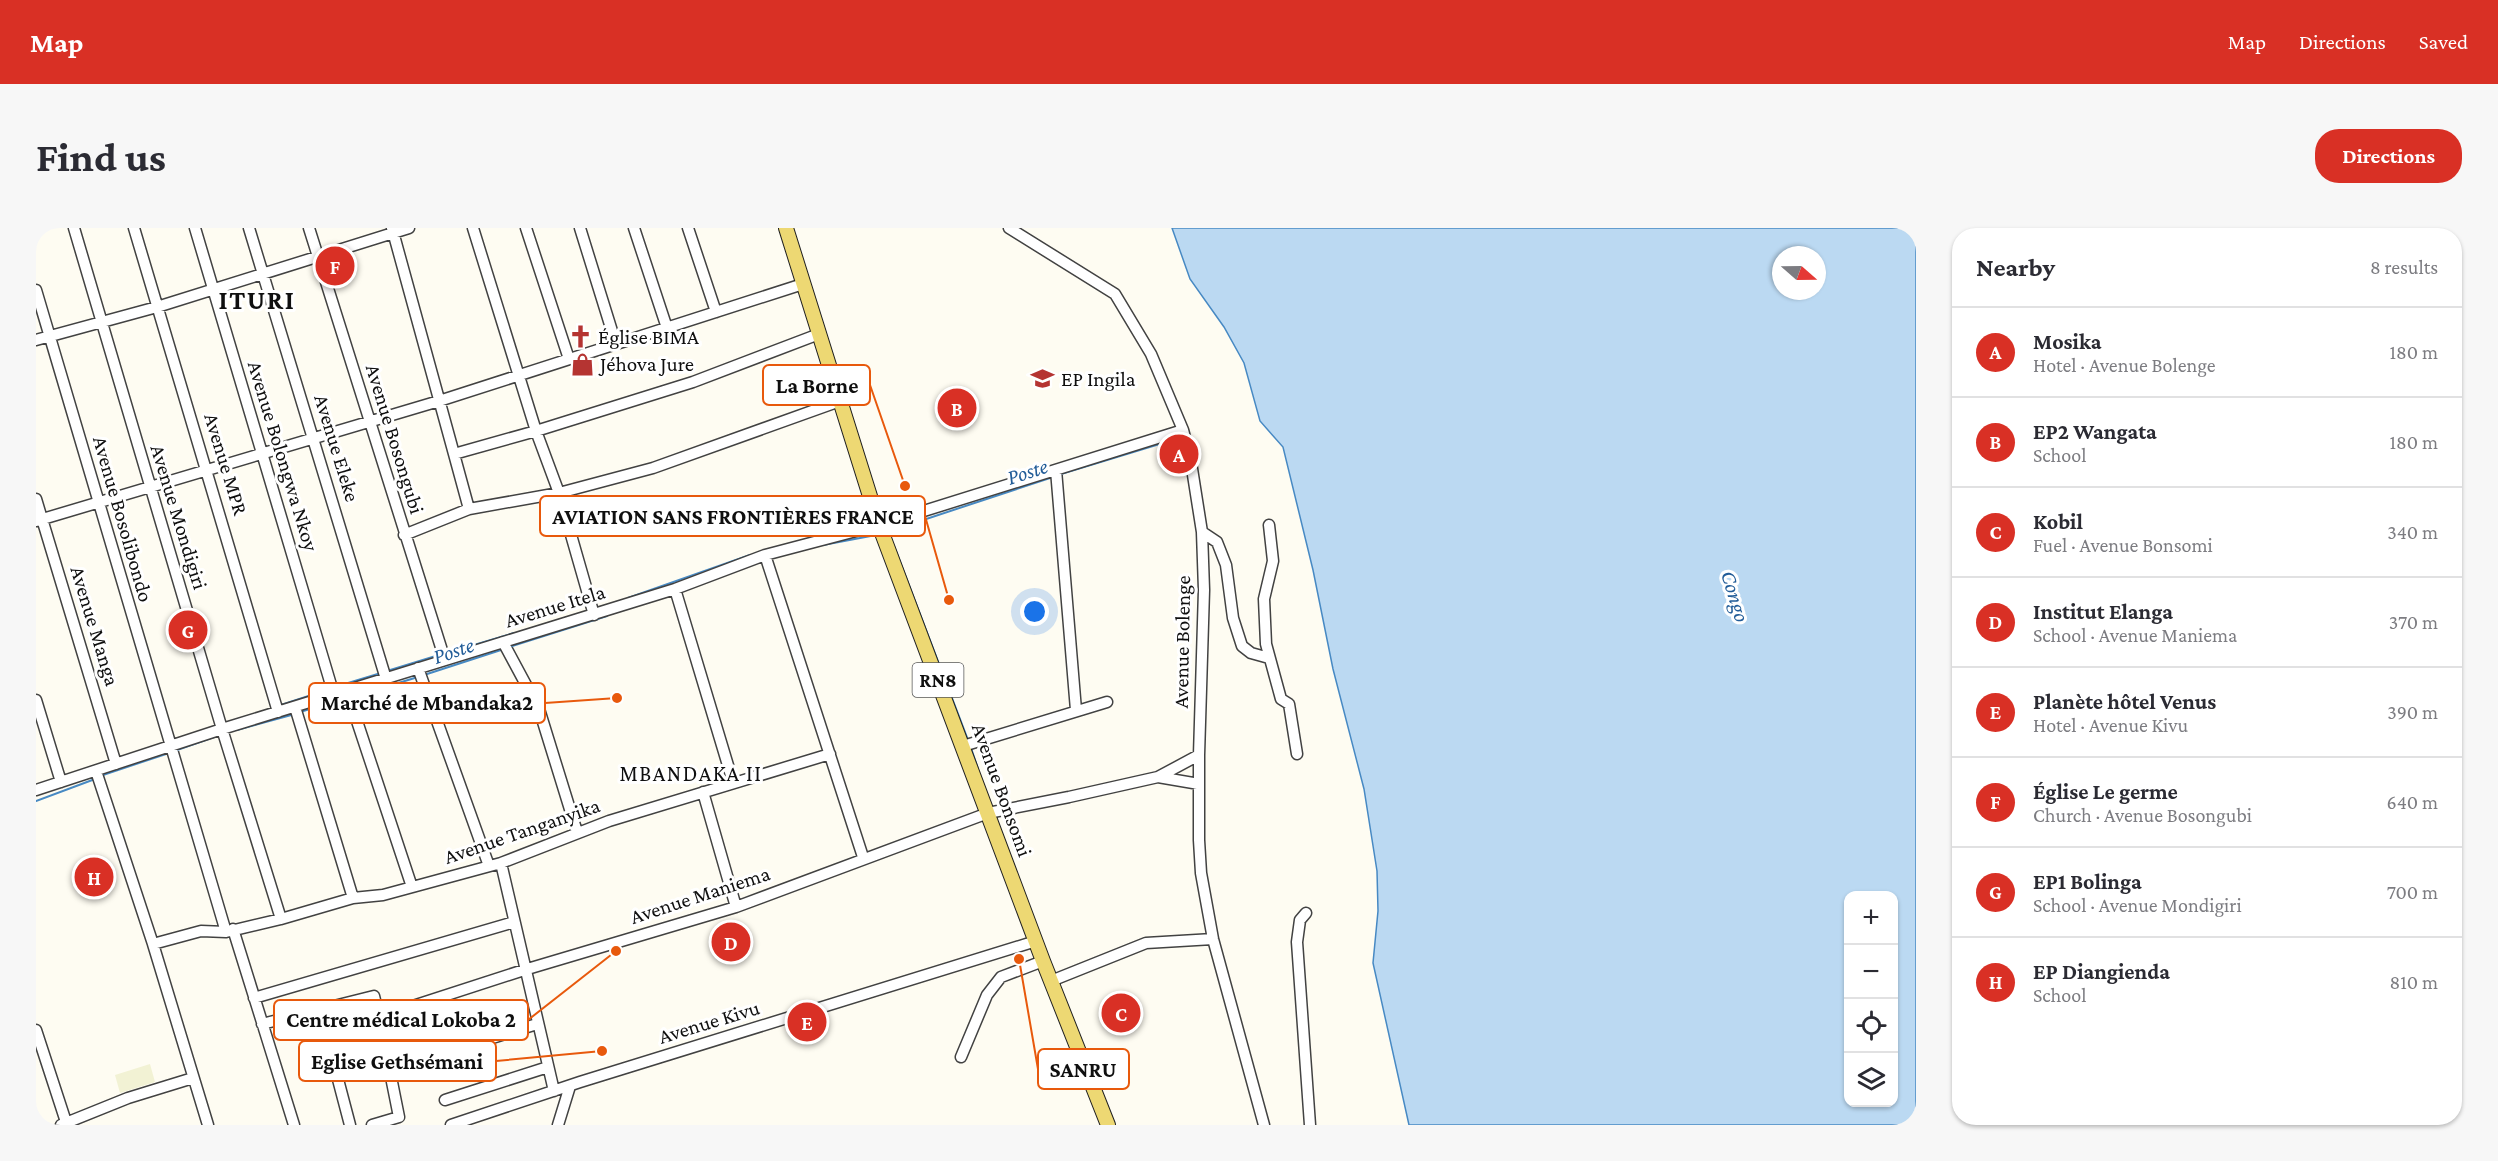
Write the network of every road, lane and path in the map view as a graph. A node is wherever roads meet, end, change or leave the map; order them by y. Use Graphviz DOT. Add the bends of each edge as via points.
graph roads {
  1 [pos="74,228"];
  2 [pos="134,228"];
  3 [pos="195,228"];
  4 [pos="249,228"];
  5 [pos="309,228"];
  6 [pos="409,228"];
  7 [pos="472,228"];
  8 [pos="526,228"];
  9 [pos="580,228"];
  10 [pos="634,228"];
  11 [pos="688,228"];
  12 [pos="786,228"];
  13 [pos="1009,228"];
  14 [pos="393,230"];
  15 [pos="318,256"];
  16 [pos="262,276"];
  17 [pos="803,285"];
  18 [pos="36,290"];
  19 [pos="214,290"];
  20 [pos="157,307"];
  21 [pos="716,312"];
  22 [pos="100,321"];
  23 [pos="667,328"];
  24 [pos="819,334"];
  25 [pos="50,336"];
  26 [pos="36,340"];
  27 [pos="616,344"];
  28 [pos="569,359"];
  29 [pos="519,375"];
  30 [pos="439,400"];
  31 [pos="840,401"];
  32 [pos="369,422"];
  33 [pos="1183,430"];
  34 [pos="536,431"];
  35 [pos="314,439"];
  36 [pos="262,453"];
  37 [pos="454,454"];
  38 [pos="208,470"];
  39 [pos="1056,470"];
  40 [pos="150,487"];
  41 [pos="559,494"];
  42 [pos="36,499"];
  43 [pos="98,504"];
  44 [pos="469,509"];
  45 [pos="39,520"];
  46 [pos="879,525"];
  47 [pos="1269,525"];
  48 [pos="1202,532"];
  49 [pos="404,535"];
  50 [pos="765,555"];
  51 [pos="675,589"];
  52 [pos="594,615"];
  53 [pos="503,642"];
  54 [pos="1269,658"];
  55 [pos="445,660"];
  56 [pos="418,668"];
  57 [pos="386,679"];
  58 [pos="347,690"];
  59 [pos="334,695"];
  60 [pos="36,700"];
  61 [pos="1107,702"];
  62 [pos="295,707"];
  63 [pos="1076,710"];
  64 [pos="278,712"];
  65 [pos="222,729"];
  66 [pos="170,746"];
  67 [pos="963,746"];
  68 [pos="830,754"];
  69 [pos="1297,754"];
  70 [pos="1199,755"];
  71 [pos="116,764"];
  72 [pos="96,771"];
  73 [pos="1158,777"];
  74 [pos="61,782"];
  75 [pos="733,782"];
  76 [pos="1199,784"];
  77 [pos="36,790"];
  78 [pos="703,792"];
  79 [pos="988,813"];
  80 [pos="577,832"];
  81 [pos="863,857"];
  82 [pos="501,863"];
  83 [pos="489,866"];
  84 [pos="412,887"];
  85 [pos="353,898"];
  86 [pos="736,907"];
  87 [pos="1306,914"];
  88 [pos="281,919"];
  89 [pos="514,922"];
  90 [pos="229,930"];
  91 [pos="1212,939"];
  92 [pos="1036,941"];
  93 [pos="153,944"];
  94 [pos="1043,961"];
  95 [pos="524,970"];
  96 [pos="1051,981"];
  97 [pos="254,998"];
  98 [pos="320,1011"];
  99 [pos="379,1017"];
  100 [pos="262,1024"];
  101 [pos="537,1024"];
  102 [pos="36,1030"];
  103 [pos="961,1057"];
  104 [pos="548,1067"];
  105 [pos="389,1070"];
  106 [pos="193,1078"];
  107 [pos="570,1086"];
  108 [pos="554,1091"];
  109 [pos="445,1100"];
  110 [pos="65,1124"];
  111 [pos="208,1125"];
  112 [pos="294,1125"];
  113 [pos="350,1125"];
  114 [pos="372,1125"];
  115 [pos="451,1125"];
  116 [pos="558,1125"];
  117 [pos="1108,1125"];
  118 [pos="1264,1125"];
  119 [pos="1311,1125"];
  1 -- 22 [label="street, Avenue Mondigiri"];
  2 -- 20 [label="street, Avenue MPR"];
  3 -- 19 [label="street, Avenue Bolongwa Nkoy"];
  4 -- 16 [label="street, Avenue Eleke"];
  5 -- 15 [label="street, Avenue Bosongubi"];
  6 -- 14 [label="street"];
  7 -- 29 [label="street"];
  8 -- 28 [label="street"];
  9 -- 27 [label="street"];
  10 -- 23 [label="street"];
  11 -- 21 [label="street"];
  12 -- 17 [label="main road, Avenue Bonsomi / RN8"];
  13 -- 33 [label="street, Avenue Bolenge" via="1115,294 1151,354"];
  14 -- 15 [label="street"];
  14 -- 30 [label="street"];
  15 -- 16 [label="street"];
  15 -- 32 [label="street, Avenue Bosongubi"];
  16 -- 19 [label="street"];
  16 -- 35 [label="street, Avenue Eleke"];
  17 -- 21 [label="street"];
  17 -- 24 [label="main road, Avenue Bonsomi / RN8"];
  18 -- 25 [label="street, Avenue Bosolibondo"];
  19 -- 20 [label="street"];
  19 -- 36 [label="street, Avenue Bolongwa Nkoy"];
  20 -- 22 [label="street"];
  20 -- 38 [label="street, Avenue MPR"];
  21 -- 23 [label="street"];
  22 -- 25 [label="street"];
  22 -- 40 [label="street, Avenue Mondigiri"];
  23 -- 27 [label="street"];
  24 -- 31 [label="main road, Avenue Bonsomi / RN8"];
  24 -- 34 [label="street" via="693,382"];
  25 -- 26 [label="street"];
  25 -- 43 [label="street, Avenue Bosolibondo"];
  27 -- 28 [label="street"];
  28 -- 29 [label="street"];
  29 -- 30 [label="street"];
  29 -- 34 [label="street"];
  30 -- 32 [label="street"];
  30 -- 37 [label="street"];
  31 -- 41 [label="street" via="653,468"];
  31 -- 46 [label="main road, Avenue Bonsomi / RN8"];
  32 -- 35 [label="street"];
  32 -- 49 [label="street, Avenue Bosongubi"];
  33 -- 39 [label="street, Avenue Itela"];
  33 -- 48 [label="street, Avenue Bolenge"];
  34 -- 37 [label="street"];
  34 -- 41 [label="street"];
  35 -- 36 [label="street"];
  35 -- 57 [label="street, Avenue Eleke"];
  36 -- 38 [label="street"];
  36 -- 59 [label="street, Avenue Bolongwa Nkoy"];
  37 -- 44 [label="street"];
  38 -- 40 [label="street"];
  38 -- 64 [label="street, Avenue MPR"];
  39 -- 46 [label="street, Avenue Itela"];
  39 -- 63 [label="street"];
  40 -- 43 [label="street"];
  40 -- 65 [label="street, Avenue Mondigiri"];
  41 -- 44 [label="street"];
  41 -- 52 [label="street"];
  42 -- 45 [label="street, Avenue Manga"];
  43 -- 45 [label="street"];
  43 -- 66 [label="street, Avenue Bosolibondo"];
  44 -- 49 [label="street"];
  45 -- 71 [label="street, Avenue Manga"];
  46 -- 50 [label="street, Avenue Itela"];
  46 -- 67 [label="main road, Avenue Bonsomi / RN8"];
  47 -- 54 [label="street" via="1273,561 1264,599"];
  48 -- 54 [label="street" via="1217,542 1226,565 1233,618 1242,646"];
  48 -- 70 [label="street, Avenue Bolenge"];
  49 -- 55 [label="street, Avenue Bosongubi"];
  50 -- 51 [label="street, Avenue Itela"];
  50 -- 68 [label="street"];
  51 -- 52 [label="street, Avenue Itela"];
  51 -- 75 [label="street"];
  52 -- 53 [label="street, Avenue Itela"];
  53 -- 55 [label="street, Avenue Itela"];
  53 -- 80 [label="street" via="539,709"];
  54 -- 69 [label="street" via="1281,699 1289,704"];
  55 -- 56 [label="street, Avenue Itela"];
  56 -- 57 [label="street, Avenue Itela"];
  56 -- 83 [label="street"];
  57 -- 58 [label="street, Avenue Itela"];
  58 -- 59 [label="street, Avenue Itela"];
  58 -- 84 [label="street"];
  59 -- 62 [label="street, Avenue Itela"];
  60 -- 74 [label="street"];
  61 -- 63 [label="street"];
  62 -- 64 [label="street, Avenue Itela"];
  62 -- 85 [label="street"];
  63 -- 67 [label="street"];
  64 -- 65 [label="street, Avenue Itela"];
  65 -- 66 [label="street, Avenue Itela"];
  65 -- 88 [label="street, Avenue Mondigiri"];
  66 -- 71 [label="street, Avenue Itela"];
  66 -- 90 [label="street, Avenue Bosolibondo"];
  67 -- 79 [label="main road, Avenue Bonsomi / RN8"];
  68 -- 75 [label="street, Avenue Tanganyika"];
  68 -- 81 [label="street"];
  70 -- 73 [label="street"];
  70 -- 76 [label="street, Avenue Bolenge"];
  71 -- 72 [label="street, Avenue Itela"];
  72 -- 74 [label="street, Avenue Itela"];
  72 -- 93 [label="street"];
  73 -- 76 [label="street"];
  73 -- 79 [label="street, Avenue Maniema"];
  74 -- 77 [label="street, Avenue Itela"];
  75 -- 78 [label="street, Avenue Tanganyika"];
  76 -- 91 [label="street, Avenue Bolenge" via="1201,873"];
  78 -- 80 [label="street, Avenue Tanganyika"];
  78 -- 86 [label="street"];
  79 -- 81 [label="street, Avenue Maniema"];
  79 -- 92 [label="main road, Avenue Bonsomi / RN8"];
  80 -- 82 [label="street, Avenue Tanganyika"];
  81 -- 86 [label="street, Avenue Maniema"];
  82 -- 83 [label="street, Avenue Tanganyika"];
  82 -- 89 [label="street"];
  83 -- 84 [label="street, Avenue Tanganyika"];
  84 -- 85 [label="street, Avenue Tanganyika"];
  85 -- 88 [label="street, Avenue Tanganyika"];
  86 -- 95 [label="street, Avenue Maniema"];
  87 -- 119 [label="street" via="1300,920 1297,942"];
  88 -- 90 [label="street, Avenue Tanganyika"];
  89 -- 95 [label="street"];
  89 -- 97 [label="street"];
  90 -- 93 [label="street, Avenue Tanganyika" via="201,931"];
  90 -- 97 [label="street, Avenue Bosolibondo"];
  91 -- 96 [label="street" via="1146,943"];
  91 -- 118 [label="street, Avenue Bolenge"];
  92 -- 94 [label="main road, Avenue Bonsomi / RN8"];
  92 -- 107 [label="street, Avenue Kivu"];
  93 -- 106 [label="street"];
  94 -- 96 [label="main road, Avenue Bonsomi / RN8"];
  94 -- 103 [label="street" via="1001,977 987,995"];
  95 -- 99 [label="street, Avenue Maniema"];
  95 -- 101 [label="street"];
  96 -- 117 [label="main road, Avenue Bonsomi / RN8"];
  97 -- 100 [label="street, Avenue Bosolibondo"];
  98 -- 99 [label="street" via="374,996"];
  98 -- 100 [label="street"];
  98 -- 113 [label="street"];
  99 -- 105 [label="street"];
  100 -- 112 [label="street, Avenue Bosolibondo"];
  101 -- 104 [label="street"];
  101 -- 105 [label="street"];
  102 -- 110 [label="street"];
  104 -- 108 [label="street"];
  104 -- 109 [label="street"];
  105 -- 114 [label="street" via="399,1117"];
  106 -- 110 [label="street" via="128,1098"];
  106 -- 111 [label="street"];
  107 -- 108 [label="street, Avenue Kivu"];
  107 -- 116 [label="street"];
  108 -- 115 [label="street, Avenue Kivu"];
}
